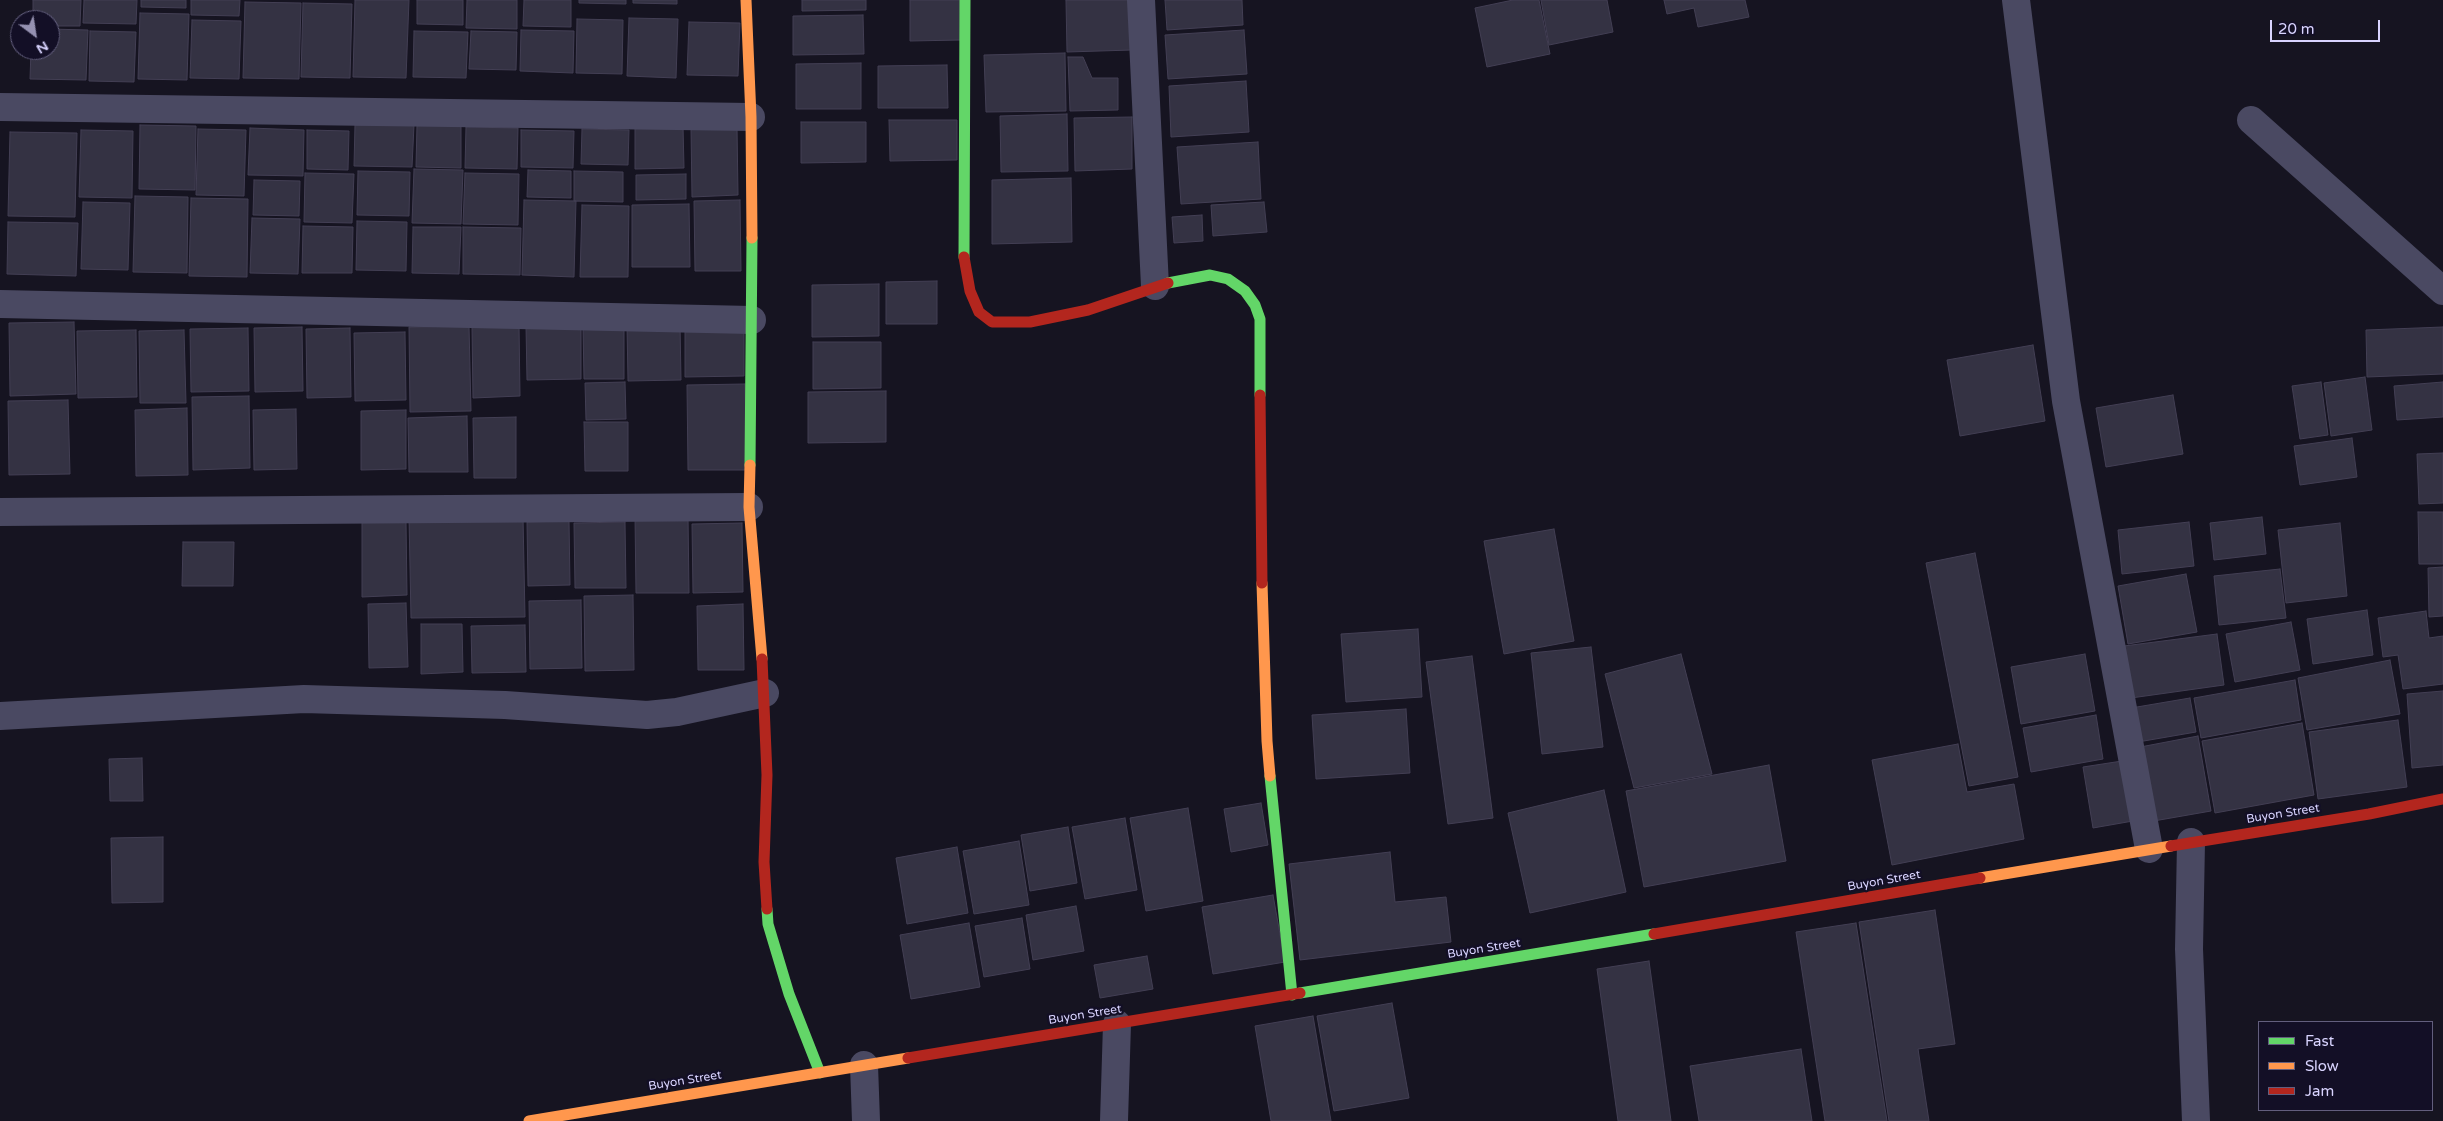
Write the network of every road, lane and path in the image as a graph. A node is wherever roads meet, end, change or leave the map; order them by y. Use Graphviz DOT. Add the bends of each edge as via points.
graph roads {
  1 [pos="746,0"];
  2 [pos="965,0"];
  3 [pos="1141,0"];
  4 [pos="2016,0"];
  5 [pos="0,107"];
  6 [pos="751,117"];
  7 [pos="2250,120"];
  8 [pos="1155,286"];
  9 [pos="2443,291"];
  10 [pos="0,304"];
  11 [pos="752,320"];
  12 [pos="748,507"];
  13 [pos="0,512"];
  14 [pos="765,693"];
  15 [pos="0,716"];
  16 [pos="2443,799"];
  17 [pos="2191,842"];
  18 [pos="2148,849"];
  19 [pos="1292,995"];
  20 [pos="1116,1024"];
  21 [pos="864,1065"];
  22 [pos="820,1073"];
  23 [pos="529,1121"];
  24 [pos="866,1121"];
  25 [pos="1114,1121"];
  26 [pos="2196,1121"];
  1 -- 6 [label="street"];
  2 -- 8 [label="street" via="964,254 966,274 979,312 992,322 1030,322 1088,310"];
  3 -- 8 [label="street"];
  4 -- 18 [label="street" via="2066,401"];
  5 -- 6 [label="street"];
  6 -- 11 [label="street"];
  7 -- 9 [label="street"];
  8 -- 19 [label="street" via="1210,275 1228,279 1245,291 1260,319 1260,511 1267,741"];
  10 -- 11 [label="street"];
  11 -- 12 [label="street"];
  12 -- 13 [label="street"];
  12 -- 14 [label="street"];
  14 -- 15 [label="street" via="677,712 647,714 505,705 304,699"];
  14 -- 22 [label="street" via="764,862 768,924 789,994"];
  16 -- 17 [label="street, Buyon Street"];
  17 -- 18 [label="street, Buyon Street"];
  17 -- 26 [label="street" via="2189,949"];
  18 -- 19 [label="street, Buyon Street"];
  19 -- 20 [label="street, Buyon Street"];
  20 -- 21 [label="street, Buyon Street"];
  20 -- 25 [label="street"];
  21 -- 22 [label="street, Buyon Street"];
  21 -- 24 [label="street"];
  22 -- 23 [label="street, Buyon Street"];
}
